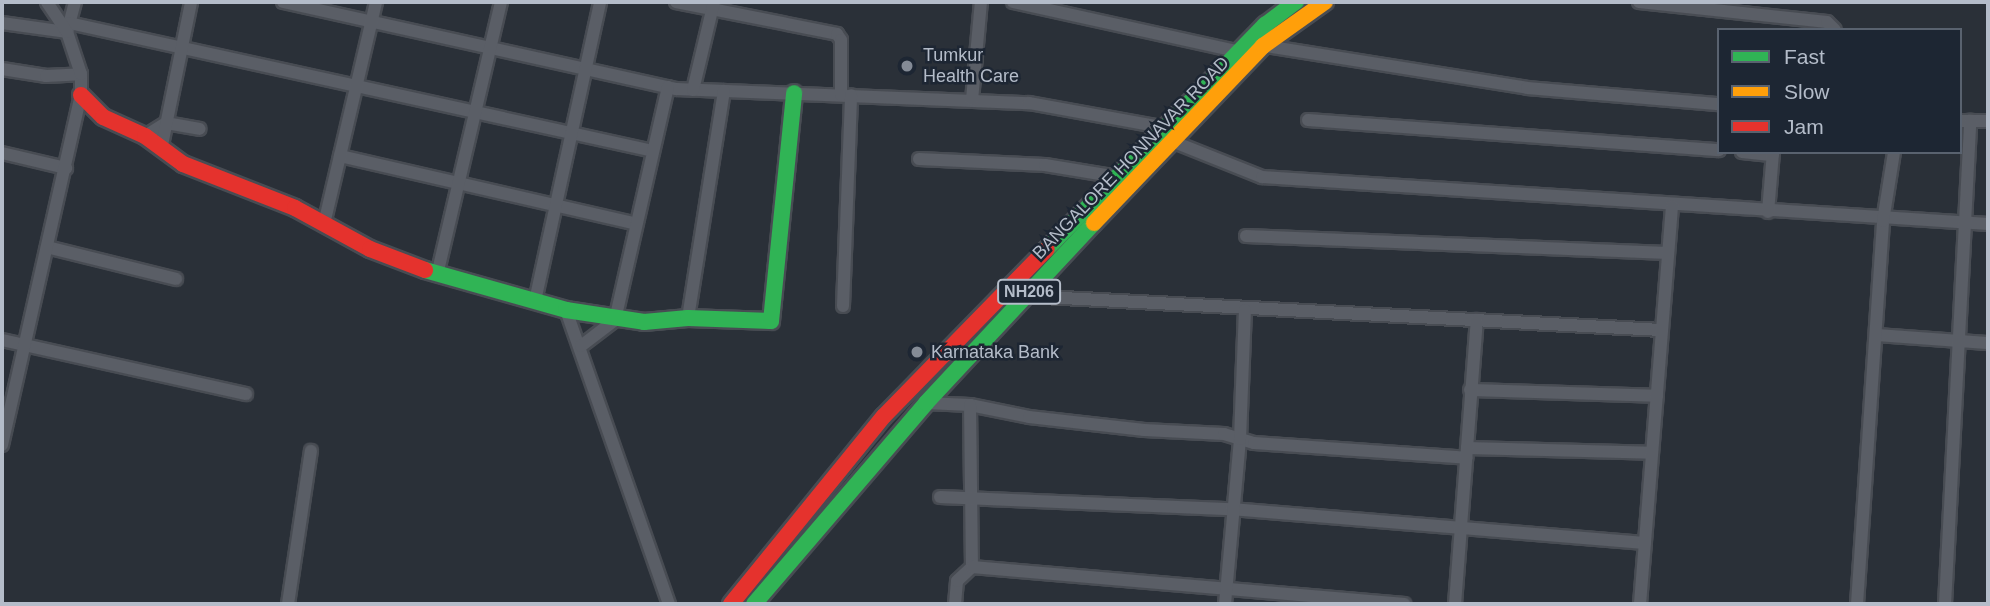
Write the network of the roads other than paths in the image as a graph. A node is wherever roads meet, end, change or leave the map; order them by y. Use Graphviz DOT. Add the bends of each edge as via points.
graph roads {
  1 [pos="47,2"];
  2 [pos="75,2"];
  3 [pos="191,2"];
  4 [pos="283,2"];
  5 [pos="376,2"];
  6 [pos="501,2"];
  7 [pos="600,2"];
  8 [pos="676,2"];
  9 [pos="981,2"];
  10 [pos="1013,2"];
  11 [pos="1296,2"];
  12 [pos="1325,2"];
  13 [pos="1639,2"];
  14 [pos="713,6"];
  15 [pos="1782,16"];
  16 [pos="371,22"];
  17 [pos="2,23"];
  18 [pos="68,28"];
  19 [pos="1781,28"];
  20 [pos="1833,28"];
  21 [pos="180,48"];
  22 [pos="491,49"];
  23 [pos="1252,49"];
  24 [pos="2,69"];
  25 [pos="585,70"];
  26 [pos="81,74"];
  27 [pos="357,85"];
  28 [pos="668,88"];
  29 [pos="693,90"];
  30 [pos="724,91"];
  31 [pos="794,93"];
  32 [pos="81,95"];
  33 [pos="846,95"];
  34 [pos="972,100"];
  35 [pos="1717,104"];
  36 [pos="476,110"];
  37 [pos="1308,120"];
  38 [pos="1965,121"];
  39 [pos="1988,121"];
  40 [pos="166,123"];
  41 [pos="199,129"];
  42 [pos="572,132"];
  43 [pos="1170,135"];
  44 [pos="145,136"];
  45 [pos="162,145"];
  46 [pos="1717,150"];
  47 [pos="653,152"];
  48 [pos="2,153"];
  49 [pos="1773,154"];
  50 [pos="1894,154"];
  51 [pos="340,156"];
  52 [pos="919,159"];
  53 [pos="66,168"];
  54 [pos="1118,177"];
  55 [pos="459,184"];
  56 [pos="556,206"];
  57 [pos="1672,206"];
  58 [pos="1768,212"];
  59 [pos="1883,221"];
  60 [pos="1965,223"];
  61 [pos="324,224"];
  62 [pos="1988,224"];
  63 [pos="636,225"];
  64 [pos="1246,236"];
  65 [pos="47,247"];
  66 [pos="1668,253"];
  67 [pos="1044,265"];
  68 [pos="437,275"];
  69 [pos="176,279"];
  70 [pos="1025,296"];
  71 [pos="535,301"];
  72 [pos="843,306"];
  73 [pos="566,310"];
  74 [pos="1245,310"];
  75 [pos="688,318"];
  76 [pos="615,320"];
  77 [pos="1477,320"];
  78 [pos="1662,330"];
  79 [pos="1876,335"];
  80 [pos="2,340"];
  81 [pos="1959,341"];
  82 [pos="1988,343"];
  83 [pos="25,345"];
  84 [pos="581,346"];
  85 [pos="1470,390"];
  86 [pos="246,394"];
  87 [pos="1657,396"];
  88 [pos="7,400"];
  89 [pos="926,403"];
  90 [pos="970,405"];
  91 [pos="1240,439"];
  92 [pos="2,445"];
  93 [pos="311,452"];
  94 [pos="1467,453"];
  95 [pos="1652,453"];
  96 [pos="940,497"];
  97 [pos="972,498"];
  98 [pos="1231,509"];
  99 [pos="1458,530"];
  100 [pos="1645,543"];
  101 [pos="972,567"];
  102 [pos="1226,598"];
  103 [pos="288,604"];
  104 [pos="670,604"];
  105 [pos="731,604"];
  106 [pos="754,604"];
  107 [pos="955,604"];
  108 [pos="1404,604"];
  109 [pos="1455,604"];
  110 [pos="1640,604"];
  111 [pos="1857,604"];
  112 [pos="1945,604"];
  1 -- 18 [label="street"];
  2 -- 18 [label="street"];
  3 -- 21 [label="street"];
  4 -- 16 [label="street"];
  5 -- 16 [label="street"];
  6 -- 22 [label="street"];
  7 -- 25 [label="street"];
  8 -- 14 [label="street"];
  9 -- 34 [label="street"];
  10 -- 23 [label="street"];
  11 -- 23 [label="main road, NH206"];
  12 -- 23 [label="main road, BANGALORE HONNAVAR ROAD / NH206"];
  13 -- 15 [label="street"];
  14 -- 29 [label="street"];
  14 -- 33 [label="street" via="837,34"];
  15 -- 19 [label="street"];
  15 -- 20 [label="street" via="1826,22"];
  16 -- 22 [label="street"];
  16 -- 27 [label="street"];
  17 -- 18 [label="street"];
  18 -- 21 [label="street"];
  18 -- 26 [label="street"];
  21 -- 27 [label="street"];
  21 -- 40 [label="street"];
  22 -- 25 [label="street"];
  22 -- 36 [label="street"];
  23 -- 35 [label="street" via="1527,88"];
  23 -- 43 [label="main road, BANGALORE HONNAVAR ROAD / NH206"];
  24 -- 26 [label="street" via="46,76"];
  25 -- 28 [label="street"];
  25 -- 42 [label="street"];
  26 -- 32 [label="street"];
  27 -- 36 [label="street"];
  27 -- 51 [label="street"];
  28 -- 29 [label="street"];
  28 -- 47 [label="street"];
  29 -- 30 [label="street"];
  30 -- 31 [label="street"];
  30 -- 75 [label="street"];
  31 -- 33 [label="street"];
  31 -- 75 [label="main road" via="771,321"];
  32 -- 44 [label="main road" via="103,117"];
  32 -- 53 [label="street"];
  33 -- 34 [label="street"];
  33 -- 72 [label="street"];
  34 -- 43 [label="street" via="1029,103"];
  36 -- 42 [label="street"];
  36 -- 55 [label="street"];
  37 -- 46 [label="street"];
  38 -- 39 [label="street"];
  38 -- 60 [label="street"];
  40 -- 41 [label="street"];
  40 -- 44 [label="street"];
  40 -- 45 [label="street"];
  42 -- 47 [label="street"];
  42 -- 56 [label="street"];
  43 -- 54 [label="main road, NH206"];
  43 -- 57 [label="street" via="1262,177"];
  43 -- 67 [label="main road, BANGALORE HONNAVAR ROAD / NH206"];
  44 -- 45 [label="main road"];
  45 -- 61 [label="main road" via="183,163"];
  47 -- 63 [label="street"];
  48 -- 53 [label="street"];
  49 -- 58 [label="street"];
  50 -- 59 [label="street"];
  51 -- 55 [label="street"];
  51 -- 61 [label="street"];
  52 -- 54 [label="street" via="1045,165"];
  53 -- 65 [label="street"];
  54 -- 67 [label="main road, NH206"];
  55 -- 56 [label="street"];
  55 -- 68 [label="street"];
  56 -- 63 [label="street"];
  56 -- 71 [label="street"];
  57 -- 58 [label="street"];
  57 -- 66 [label="street"];
  58 -- 59 [label="street"];
  59 -- 60 [label="street"];
  59 -- 79 [label="street"];
  60 -- 62 [label="street"];
  60 -- 81 [label="street"];
  61 -- 68 [label="main road" via="370,249"];
  63 -- 76 [label="street"];
  64 -- 66 [label="street"];
  65 -- 69 [label="street"];
  65 -- 83 [label="street"];
  66 -- 78 [label="street"];
  67 -- 70 [label="main road, BANGALORE HONNAVAR ROAD / NH206"];
  67 -- 105 [label="main road, NH206" via="884,416"];
  68 -- 71 [label="main road"];
  70 -- 74 [label="street"];
  70 -- 89 [label="main road, BANGALORE HONNAVAR ROAD / NH206"];
  71 -- 73 [label="main road"];
  73 -- 76 [label="main road"];
  73 -- 84 [label="street"];
  74 -- 77 [label="street"];
  74 -- 91 [label="street"];
  75 -- 76 [label="main road"];
  76 -- 84 [label="street"];
  77 -- 78 [label="street"];
  77 -- 85 [label="street"];
  78 -- 87 [label="street"];
  79 -- 81 [label="street"];
  79 -- 111 [label="street"];
  80 -- 83 [label="street"];
  81 -- 82 [label="street"];
  81 -- 112 [label="street"];
  83 -- 86 [label="street"];
  83 -- 88 [label="street"];
  84 -- 104 [label="street" via="595,398"];
  85 -- 87 [label="street"];
  85 -- 94 [label="street"];
  87 -- 95 [label="street"];
  88 -- 92 [label="street"];
  89 -- 90 [label="street"];
  89 -- 106 [label="main road, BANGALORE HONNAVAR ROAD / NH206"];
  90 -- 91 [label="street" via="1029,417"];
  90 -- 97 [label="street"];
  91 -- 94 [label="street"];
  91 -- 98 [label="street"];
  93 -- 103 [label="street"];
  94 -- 95 [label="street"];
  94 -- 99 [label="street"];
  95 -- 100 [label="street"];
  96 -- 97 [label="street"];
  97 -- 98 [label="street"];
  97 -- 101 [label="street"];
  98 -- 99 [label="street"];
  98 -- 102 [label="street"];
  99 -- 100 [label="street"];
  99 -- 109 [label="street"];
  100 -- 110 [label="street"];
  101 -- 102 [label="street"];
  101 -- 107 [label="street" via="957,581"];
  102 -- 108 [label="street"];
}
